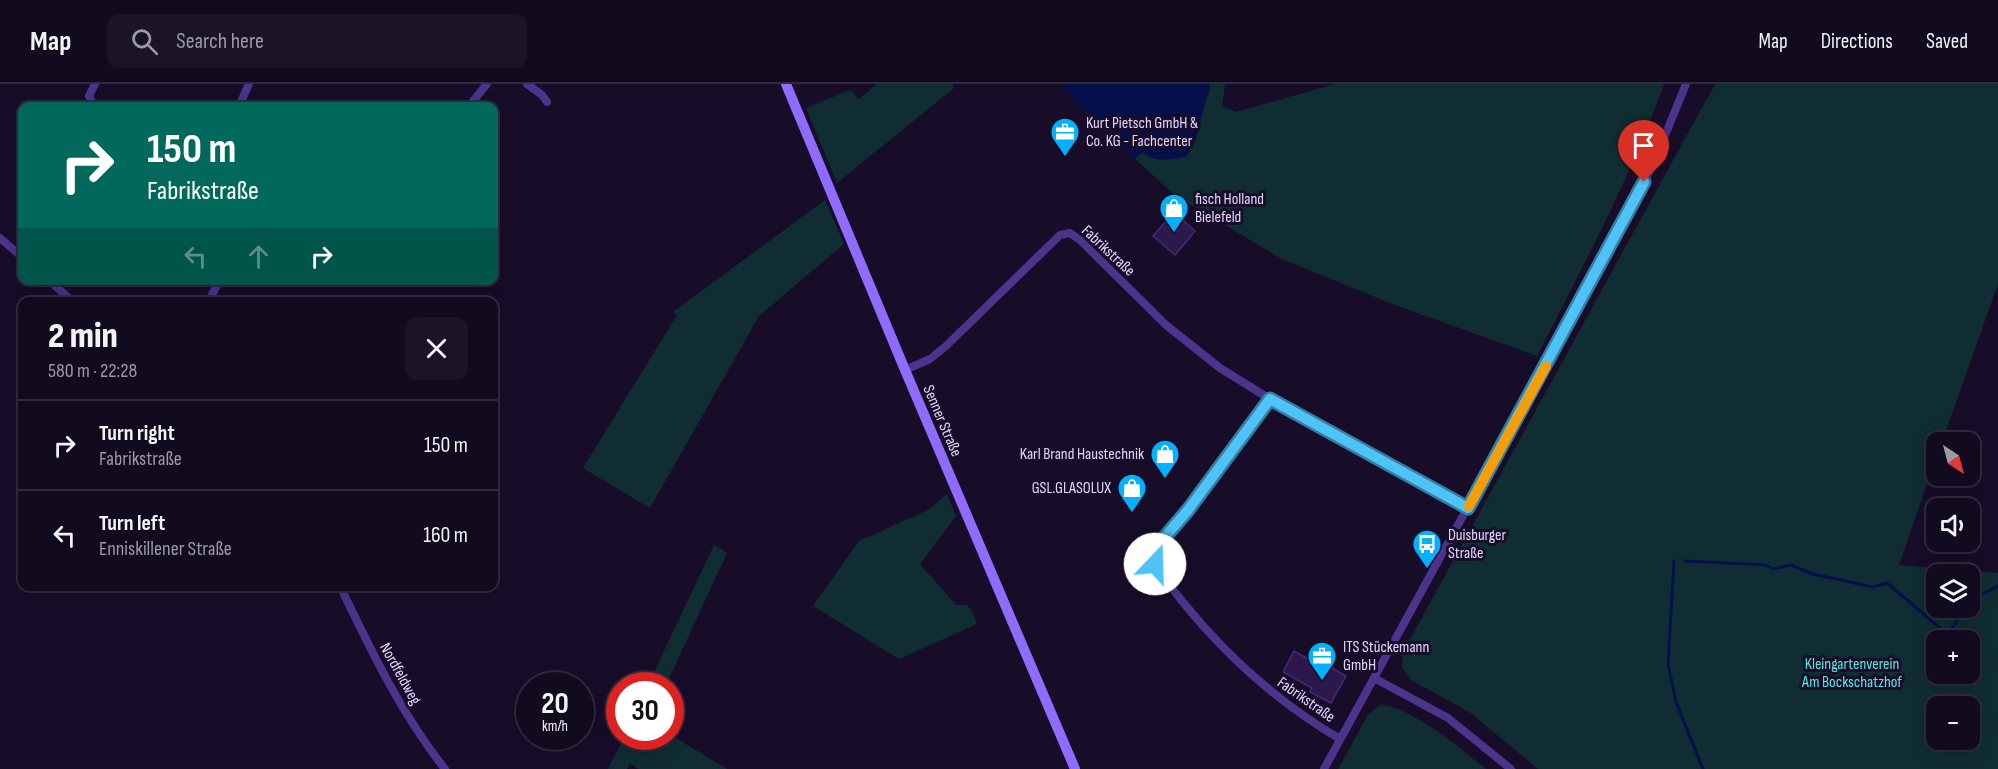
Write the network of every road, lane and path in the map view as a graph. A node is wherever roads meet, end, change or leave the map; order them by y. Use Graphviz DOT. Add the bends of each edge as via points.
graph roads {
  1 [pos="96,84"];
  2 [pos="249,84"];
  3 [pos="487,84"];
  4 [pos="527,84"];
  5 [pos="786,84"];
  6 [pos="1686,84"];
  7 [pos="92,102"];
  8 [pos="241,102"];
  9 [pos="472,102"];
  10 [pos="547,102"];
  11 [pos="0,238"];
  12 [pos="18,254"];
  13 [pos="54,285"];
  14 [pos="68,297"];
  15 [pos="905,370"];
  16 [pos="1270,399"];
  17 [pos="1468,508"];
  18 [pos="343,591"];
  19 [pos="1374,678"];
  20 [pos="1341,739"];
  21 [pos="445,769"];
  22 [pos="1075,769"];
  23 [pos="1324,769"];
  24 [pos="1511,769"];
  1 -- 7 [label="street" via="89,96"];
  2 -- 8 [label="street"];
  3 -- 9 [label="street"];
  4 -- 10 [label="street"];
  5 -- 15 [label="street, Senner Straße"];
  6 -- 17 [label="street" via="1628,215"];
  11 -- 12 [label="street"];
  13 -- 14 [label="street"];
  15 -- 16 [label="street, Fabrikstraße" via="930,359 946,346 1060,235 1070,233 1195,350"];
  15 -- 22 [label="street, Senner Straße"];
  16 -- 17 [label="street, Fabrikstraße"];
  16 -- 20 [label="street, Fabrikstraße" via="1158,545 1155,564 1201,624 1248,673"];
  17 -- 19 [label="street"];
  18 -- 21 [label="street, Nordfeldweg" via="403,709"];
  19 -- 20 [label="street"];
  19 -- 24 [label="street" via="1448,718"];
  20 -- 23 [label="street"];
}
